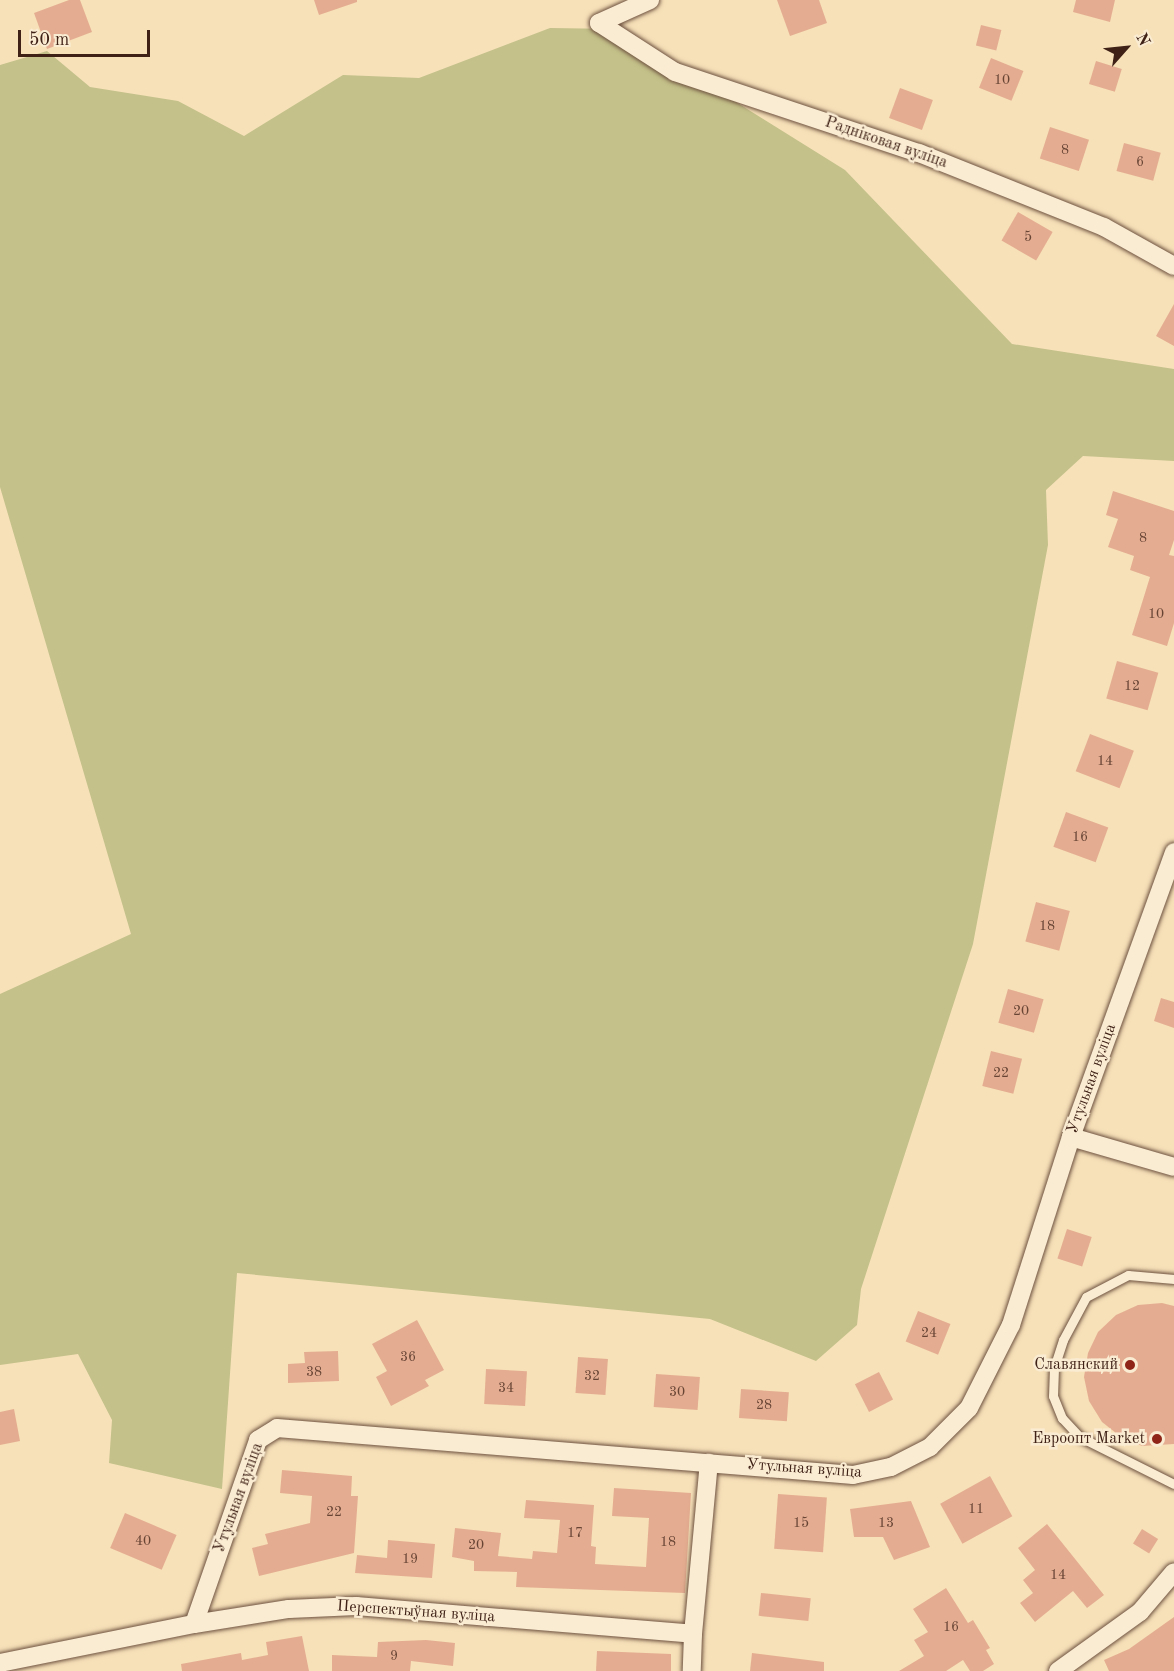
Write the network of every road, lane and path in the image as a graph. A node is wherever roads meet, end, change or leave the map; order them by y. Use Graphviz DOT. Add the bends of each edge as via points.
graph roads {
  1 [pos="650,0"];
  2 [pos="1174,266"];
  3 [pos="1174,852"];
  4 [pos="1071,1137"];
  5 [pos="1174,1167"];
  6 [pos="1174,1279"];
  7 [pos="709,1463"];
  8 [pos="1174,1484"];
  9 [pos="1174,1572"];
  10 [pos="194,1624"];
  11 [pos="693,1634"];
  12 [pos="0,1663"];
  13 [pos="692,1671"];
  14 [pos="1059,1671"];
  1 -- 2 [label="street, Радніковая вуліца" via="599,23 675,72 919,153 1104,228"];
  3 -- 4 [label="street, Утульная вуліца"];
  4 -- 5 [label="street"];
  4 -- 7 [label="street, Утульная вуліца" via="1011,1325 969,1408 949,1431 909,1459 873,1473"];
  6 -- 8 [label="lane" via="1128,1275 1086,1297 1063,1340 1054,1368 1053,1396 1062,1419 1080,1437"];
  7 -- 10 [label="street, Утульная вуліца" via="277,1428 258,1440"];
  7 -- 11 [label="street"];
  9 -- 14 [label="street" via="1140,1612"];
  10 -- 11 [label="street, Перспектыўная вуліца" via="289,1609 356,1606"];
  10 -- 12 [label="street, Перспектыўная вуліца"];
  11 -- 13 [label="street"];
}
